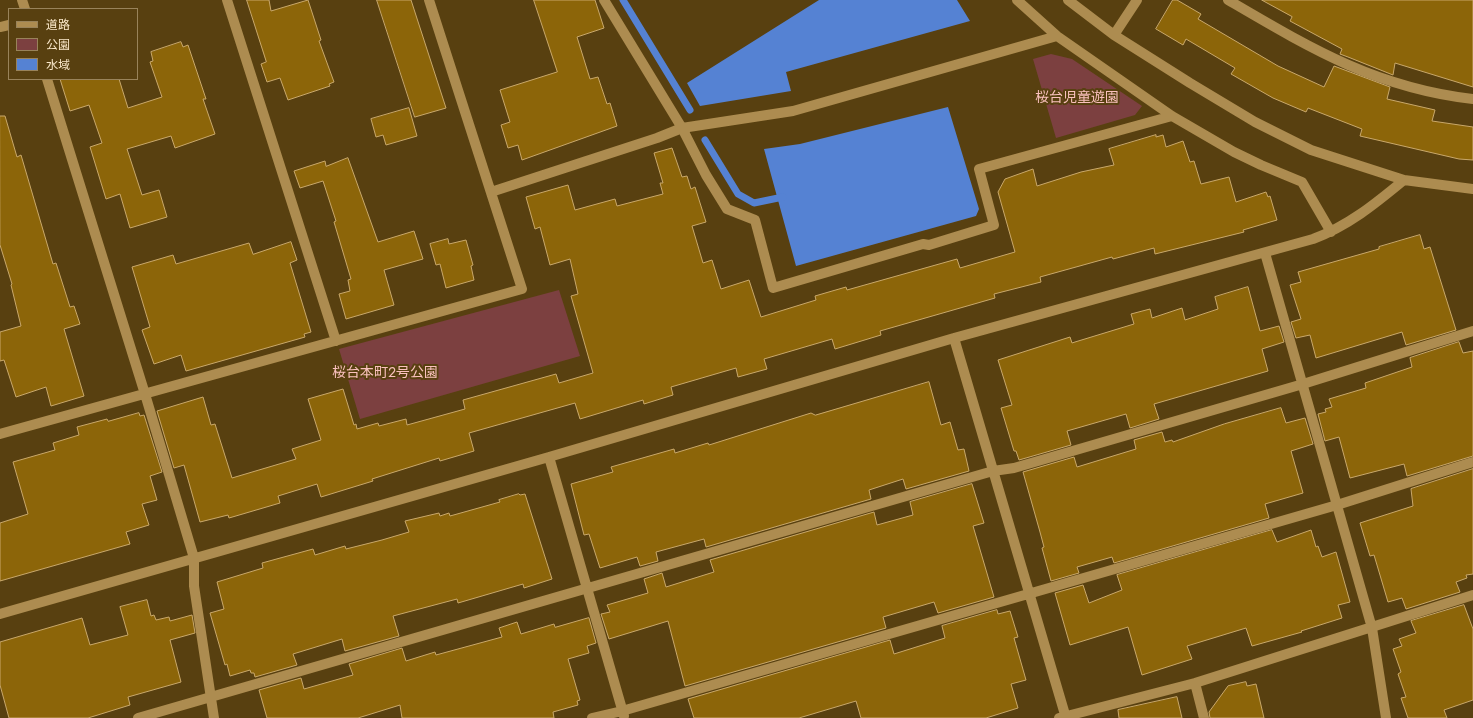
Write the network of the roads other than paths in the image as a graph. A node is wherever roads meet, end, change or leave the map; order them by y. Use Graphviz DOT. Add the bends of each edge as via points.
graph roads {
  1 [pos="227,0"];
  2 [pos="429,0"];
  3 [pos="604,0"];
  4 [pos="1017,0"];
  5 [pos="1068,0"];
  6 [pos="1138,0"];
  7 [pos="1228,0"];
  8 [pos="1114,35"];
  9 [pos="1057,36"];
  10 [pos="47,80"];
  11 [pos="1473,99"];
  12 [pos="1172,116"];
  13 [pos="682,128"];
  14 [pos="1404,180"];
  15 [pos="1473,189"];
  16 [pos="490,192"];
  17 [pos="1331,232"];
  18 [pos="1266,253"];
  19 [pos="1473,331"];
  20 [pos="954,338"];
  21 [pos="336,340"];
  22 [pos="1302,384"];
  23 [pos="145,394"];
  24 [pos="0,434"];
  25 [pos="548,457"];
  26 [pos="1473,462"];
  27 [pos="993,471"];
  28 [pos="1337,505"];
  29 [pos="194,558"];
  30 [pos="587,589"];
  31 [pos="1030,593"];
  32 [pos="1473,596"];
  33 [pos="0,614"];
  34 [pos="1372,628"];
  35 [pos="1196,683"];
  36 [pos="210,697"];
  37 [pos="623,715"];
  38 [pos="1064,717"];
  39 [pos="138,718"];
  40 [pos="214,718"];
  41 [pos="592,718"];
  42 [pos="1204,718"];
  43 [pos="1386,718"];
  1 -- 21 [label="street"];
  2 -- 16 [label="street"];
  3 -- 13 [label="street"];
  4 -- 9 [label="street"];
  5 -- 8 [label="street"];
  6 -- 8 [label="street"];
  7 -- 11 [label="street" via="1306,45 1364,72 1417,90"];
  8 -- 14 [label="street" via="1255,122 1311,150"];
  9 -- 12 [label="street"];
  9 -- 13 [label="street" via="793,111"];
  10 -- 23 [label="street"];
  12 -- 13 [label="street" via="979,170 994,225 773,288 755,220 727,209"];
  12 -- 17 [label="street" via="1234,152 1302,182"];
  13 -- 16 [label="street"];
  14 -- 15 [label="street"];
  14 -- 17 [label="street" via="1361,215"];
  16 -- 21 [label="street" via="522,289"];
  17 -- 18 [label="street" via="1313,240"];
  18 -- 20 [label="street"];
  18 -- 22 [label="street"];
  19 -- 22 [label="street"];
  20 -- 25 [label="street"];
  20 -- 27 [label="street"];
  21 -- 23 [label="street"];
  22 -- 27 [label="street" via="1014,468"];
  22 -- 28 [label="street"];
  23 -- 24 [label="street"];
  23 -- 29 [label="street"];
  25 -- 29 [label="street"];
  25 -- 30 [label="street"];
  26 -- 28 [label="street"];
  27 -- 30 [label="street"];
  27 -- 31 [label="street"];
  28 -- 31 [label="street"];
  28 -- 34 [label="street"];
  29 -- 33 [label="street"];
  29 -- 36 [label="street" via="194,586"];
  30 -- 36 [label="street"];
  30 -- 37 [label="street"];
  31 -- 37 [label="street"];
  31 -- 38 [label="street"];
  32 -- 34 [label="street"];
  34 -- 35 [label="street"];
  34 -- 43 [label="street"];
  35 -- 38 [label="street"];
  35 -- 42 [label="street"];
  36 -- 39 [label="street"];
  36 -- 40 [label="street"];
  37 -- 41 [label="street"];
}
